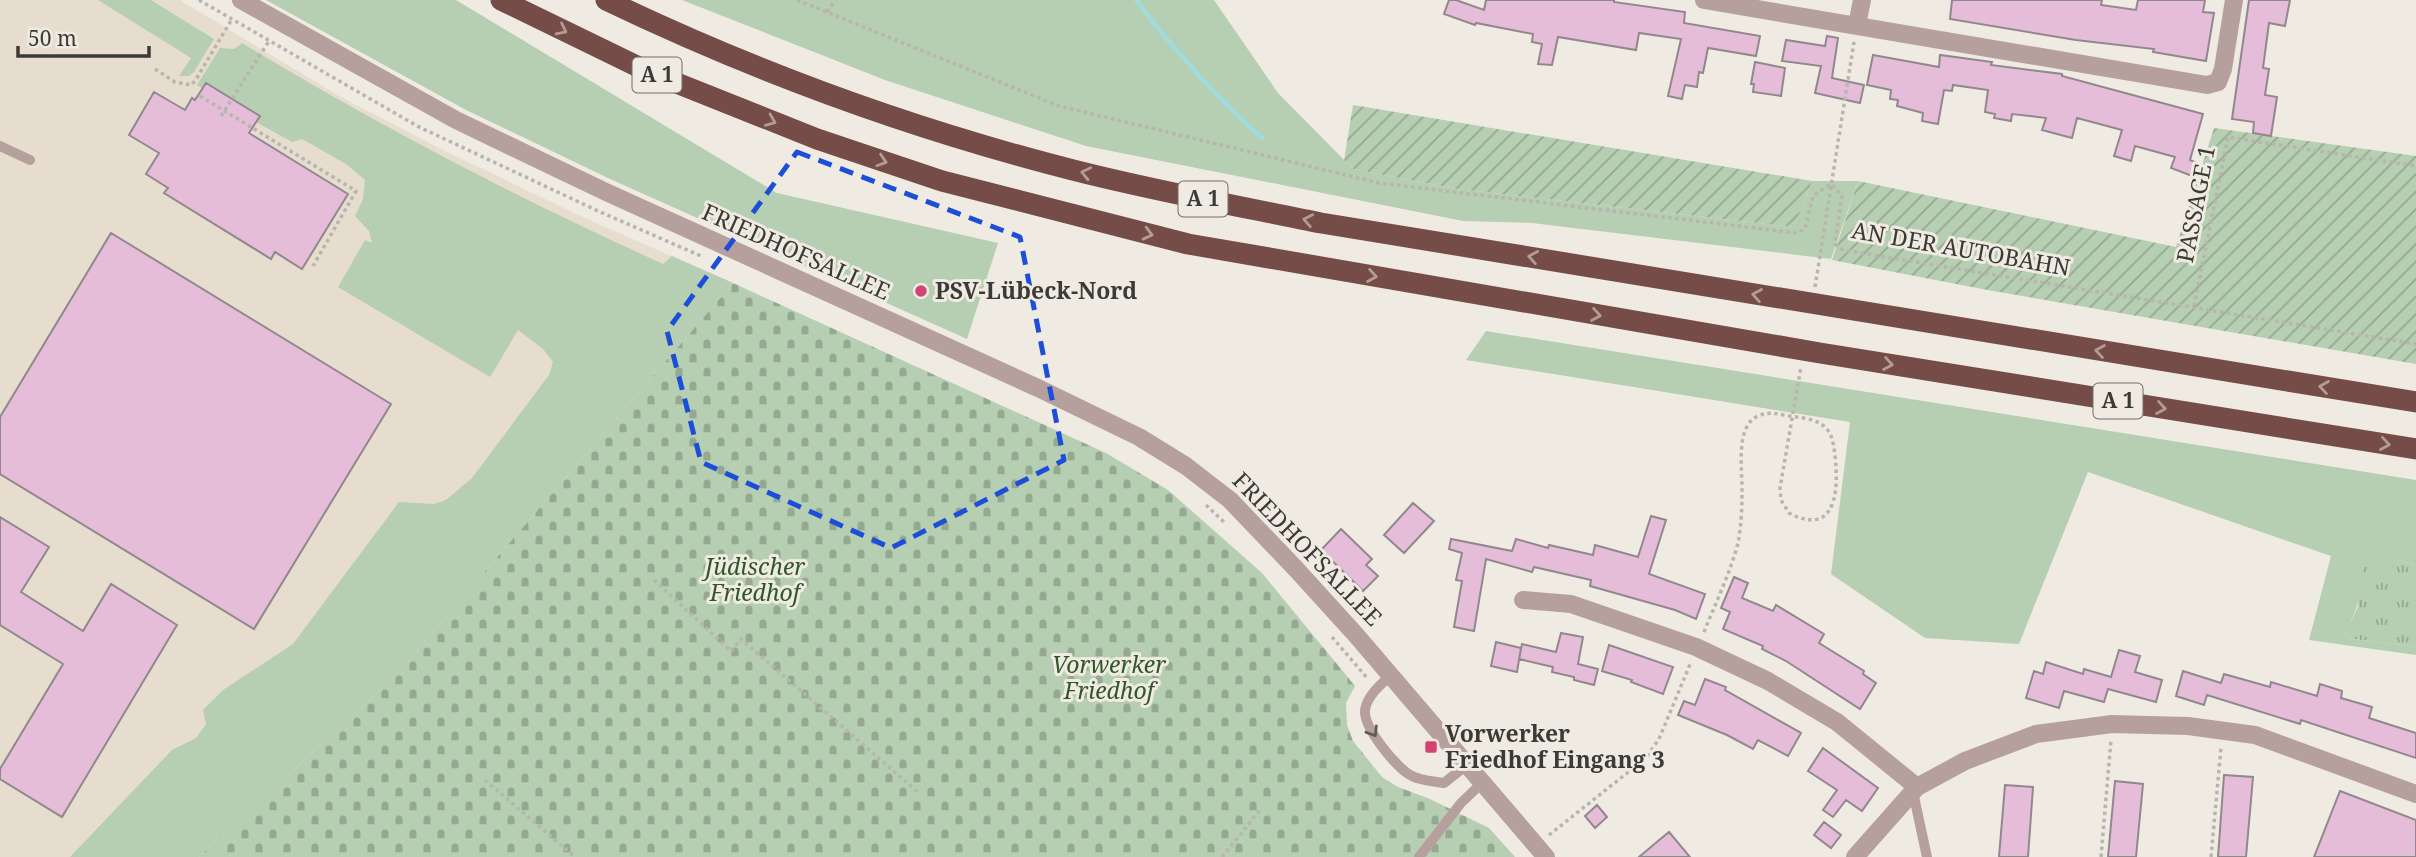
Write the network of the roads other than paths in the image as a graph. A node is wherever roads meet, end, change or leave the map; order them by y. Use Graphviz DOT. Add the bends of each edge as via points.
graph roads {
  1 [pos="241,0"];
  2 [pos="501,0"];
  3 [pos="606,0"];
  4 [pos="1704,0"];
  5 [pos="1862,0"];
  6 [pos="2234,0"];
  7 [pos="1857,25"];
  8 [pos="0,146"];
  9 [pos="30,160"];
  10 [pos="2416,402"];
  11 [pos="2416,449"];
  12 [pos="1523,600"];
  13 [pos="1391,675"];
  14 [pos="1468,764"];
  15 [pos="1483,782"];
  16 [pos="1915,790"];
  17 [pos="2416,794"];
  18 [pos="1541,851"];
  19 [pos="1419,857"];
  20 [pos="1855,857"];
  21 [pos="1927,857"];
  1 -- 13 [label="street, FRIEDHOFSALLEE" via="456,120 1139,437 1230,500"];
  2 -- 11 [label="highway, A 1, one-way" via="649,72 817,139 942,181 1188,244"];
  10 -- 3 [label="highway, A 1, one-way" via="1321,223 1197,198 950,136 814,90"];
  4 -- 7 [label="street"];
  5 -- 7 [label="street"];
  6 -- 7 [label="street" via="2223,69 2218,82 2207,85"];
  8 -- 9 [label="lane"];
  12 -- 16 [label="street" via="1571,604 1696,647 1768,681 1837,722"];
  13 -- 14 [label="street, FRIEDHOFSALLEE"];
  13 -- 14 [label="lane, one-way" via="1376,688 1365,709 1376,738 1408,774 1421,780 1444,783"];
  14 -- 15 [label="street, FRIEDHOFSALLEE"];
  15 -- 18 [label="street, FRIEDHOFSALLEE"];
  15 -- 19 [label="lane"];
  16 -- 17 [label="street" via="1965,761 2036,734 2112,724 2188,726 2255,735"];
  16 -- 20 [label="street"];
  16 -- 21 [label="lane"];
}
